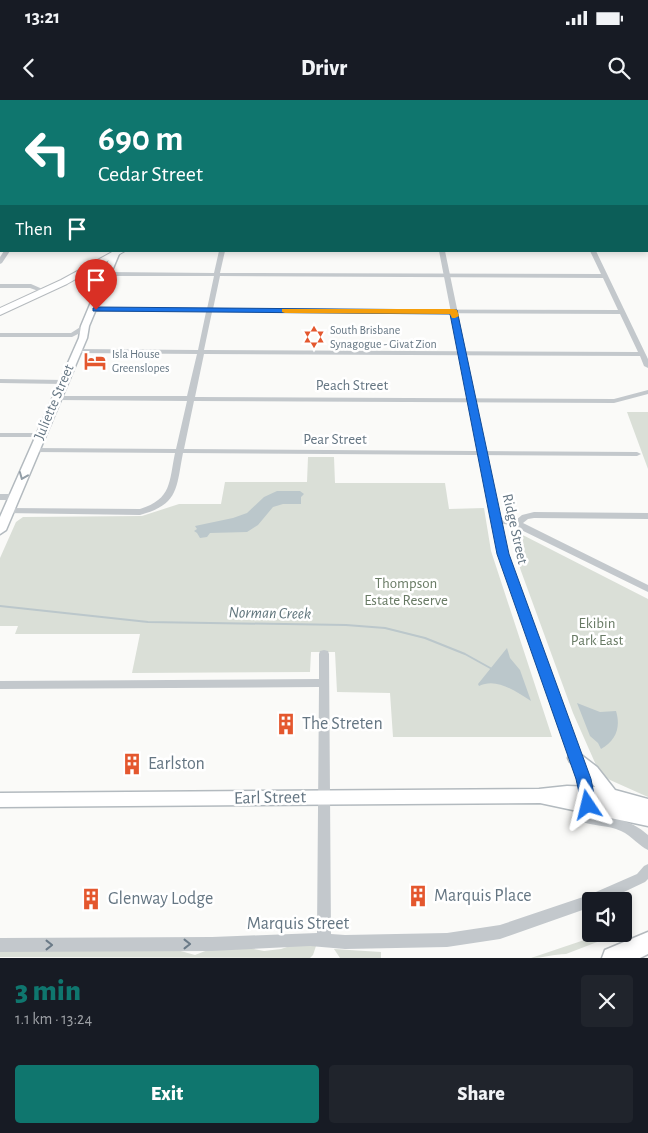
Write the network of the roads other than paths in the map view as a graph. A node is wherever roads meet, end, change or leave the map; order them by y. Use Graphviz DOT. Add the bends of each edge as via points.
graph roads {
  1 [pos="116,252"];
  2 [pos="222,252"];
  3 [pos="442,252"];
  4 [pos="593,252"];
  5 [pos="93,266"];
  6 [pos="106,274"];
  7 [pos="217,275"];
  8 [pos="447,276"];
  9 [pos="605,276"];
  10 [pos="0,286"];
  11 [pos="42,290"];
  12 [pos="0,307"];
  13 [pos="92,310"];
  14 [pos="210,310"];
  15 [pos="0,312"];
  16 [pos="454,312"];
  17 [pos="623,312"];
  18 [pos="85,326"];
  19 [pos="0,335"];
  20 [pos="72,335"];
  21 [pos="77,347"];
  22 [pos="201,352"];
  23 [pos="462,353"];
  24 [pos="642,354"];
  25 [pos="648,366"];
  26 [pos="0,381"];
  27 [pos="63,382"];
  28 [pos="648,392"];
  29 [pos="56,398"];
  30 [pos="191,398"];
  31 [pos="472,400"];
  32 [pos="0,435"];
  33 [pos="40,435"];
  34 [pos="33,450"];
  35 [pos="180,451"];
  36 [pos="482,453"];
  37 [pos="637,454"];
  38 [pos="0,497"];
  39 [pos="14,497"];
  40 [pos="8,510"];
  41 [pos="648,516"];
  42 [pos="496,520"];
  43 [pos="517,524"];
  44 [pos="0,530"];
  45 [pos="648,589"];
  46 [pos="324,654"];
  47 [pos="324,683"];
  48 [pos="0,685"];
  49 [pos="575,758"];
  50 [pos="610,796"];
  51 [pos="324,797"];
  52 [pos="0,800"];
  53 [pos="585,805"];
  54 [pos="648,806"];
  55 [pos="648,819"];
  56 [pos="648,844"];
  57 [pos="648,870"];
  58 [pos="611,892"];
  59 [pos="582,904"];
  60 [pos="324,940"];
  61 [pos="648,942"];
  62 [pos="0,945"];
  63 [pos="612,958"];
  1 -- 5 [label="main road"];
  1 -- 6 [label="main road, Juliette Street"];
  1 -- 11 [label="main road"];
  2 -- 7 [label="street"];
  3 -- 8 [label="street, Ridge Street"];
  4 -- 9 [label="street"];
  5 -- 6 [label="main road" via="103,267"];
  5 -- 11 [label="main road"];
  6 -- 7 [label="street"];
  6 -- 13 [label="main road, Juliette Street"];
  7 -- 8 [label="street"];
  7 -- 14 [label="street"];
  8 -- 9 [label="street"];
  8 -- 16 [label="street, Ridge Street"];
  9 -- 17 [label="street"];
  10 -- 11 [label="street" via="31,286"];
  11 -- 12 [label="main road"];
  11 -- 15 [label="main road"];
  13 -- 14 [label="street"];
  13 -- 18 [label="main road, Juliette Street"];
  14 -- 16 [label="street"];
  14 -- 22 [label="street"];
  16 -- 17 [label="street"];
  16 -- 23 [label="street, Ridge Street"];
  17 -- 24 [label="street"];
  18 -- 20 [label="street"];
  18 -- 21 [label="main road, Juliette Street"];
  19 -- 20 [label="street"];
  20 -- 21 [label="street" via="77,338"];
  21 -- 22 [label="street"];
  21 -- 27 [label="main road, Juliette Street"];
  22 -- 23 [label="street"];
  22 -- 30 [label="street"];
  23 -- 24 [label="street"];
  23 -- 31 [label="street, Ridge Street"];
  24 -- 25 [label="street"];
  26 -- 27 [label="street"];
  27 -- 29 [label="main road, Juliette Street"];
  28 -- 31 [label="street, Peach Street" via="618,401"];
  29 -- 30 [label="street, Peach Street"];
  29 -- 33 [label="main road, Juliette Street"];
  30 -- 31 [label="street, Peach Street"];
  30 -- 35 [label="street"];
  31 -- 36 [label="street, Ridge Street"];
  32 -- 33 [label="street"];
  33 -- 34 [label="main road, Juliette Street"];
  34 -- 35 [label="street, Pear Street"];
  34 -- 39 [label="main road, Juliette Street, one-way"];
  35 -- 36 [label="street, Pear Street"];
  35 -- 40 [label="street" via="170,494 157,506 136,512"];
  36 -- 37 [label="street, Pear Street"];
  36 -- 42 [label="street, Ridge Street"];
  38 -- 39 [label="street"];
  39 -- 40 [label="main road, Juliette Street"];
  40 -- 44 [label="main road, Juliette Street"];
  41 -- 43 [label="street" via="534,515"];
  42 -- 43 [label="street"];
  42 -- 49 [label="street, Ridge Street" via="510,577"];
  43 -- 45 [label="street"];
  46 -- 47 [label="street"];
  47 -- 48 [label="street"];
  47 -- 51 [label="street"];
  49 -- 50 [label="main road" via="592,772"];
  49 -- 53 [label="street, Ridge Street"];
  50 -- 53 [label="main road, Earl Street"];
  50 -- 54 [label="main road, Earl Street"];
  51 -- 52 [label="main road, Earl Street"];
  51 -- 53 [label="main road, Earl Street" via="539,796"];
  51 -- 60 [label="street"];
  53 -- 55 [label="main road, Earl Street"];
  53 -- 56 [label="street, Earl Street" via="642,837"];
  57 -- 58 [label="street, Marquis Street" via="641,878"];
  59 -- 60 [label="street, Marquis Street" via="512,929 465,939"];
  62 -- 60 [label="street, Marquis Street, one-way"];
  61 -- 63 [label="highway"];
}
